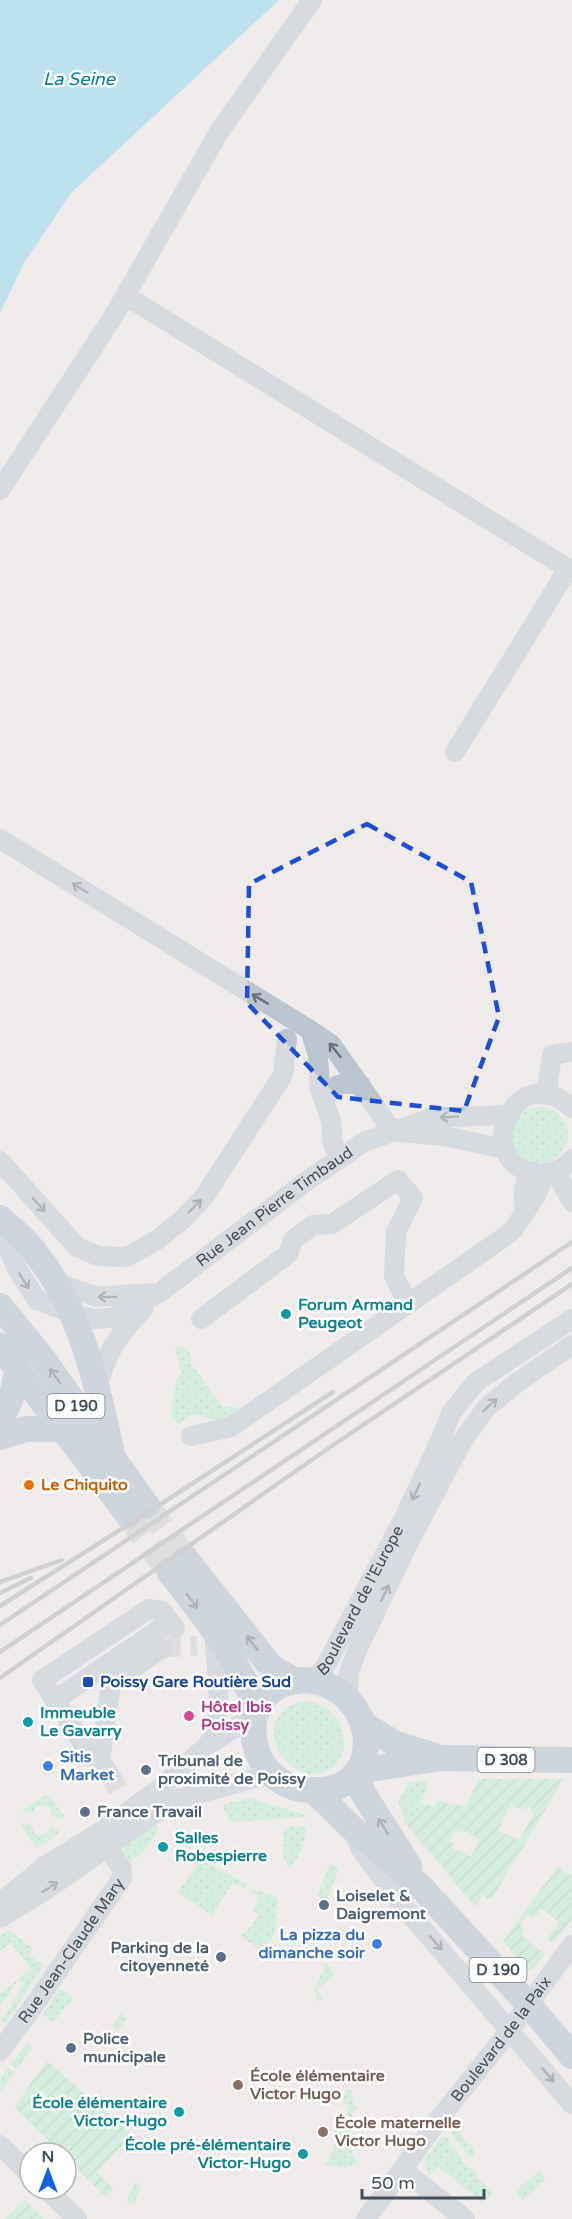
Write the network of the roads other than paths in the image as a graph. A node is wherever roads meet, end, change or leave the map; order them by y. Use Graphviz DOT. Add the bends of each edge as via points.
graph roads {
  1 [pos="312,0"];
  2 [pos="126,296"];
  3 [pos="0,490"];
  4 [pos="570,570"];
  5 [pos="455,752"];
  6 [pos="0,839"];
  7 [pos="310,1030"];
  8 [pos="287,1039"];
  9 [pos="572,1052"];
  10 [pos="361,1085"];
  11 [pos="324,1100"];
  12 [pos="563,1100"];
  13 [pos="507,1114"];
  14 [pos="393,1132"];
  15 [pos="505,1149"];
  16 [pos="340,1157"];
  17 [pos="0,1161"];
  18 [pos="556,1169"];
  19 [pos="572,1203"];
  20 [pos="0,1218"];
  21 [pos="0,1228"];
  22 [pos="57,1283"];
  23 [pos="159,1293"];
  24 [pos="408,1304"];
  25 [pos="0,1306"];
  26 [pos="73,1314"];
  27 [pos="201,1319"];
  28 [pos="572,1319"];
  29 [pos="10,1339"];
  30 [pos="572,1345"];
  31 [pos="18,1368"];
  32 [pos="97,1387"];
  33 [pos="452,1413"];
  34 [pos="0,1419"];
  35 [pos="64,1429"];
  36 [pos="191,1436"];
  37 [pos="0,1437"];
  38 [pos="441,1439"];
  39 [pos="459,1447"];
  40 [pos="113,1458"];
  41 [pos="405,1516"];
  42 [pos="409,1542"];
  43 [pos="213,1642"];
  44 [pos="161,1649"];
  45 [pos="303,1681"];
  46 [pos="59,1697"];
  47 [pos="348,1697"];
  48 [pos="256,1713"];
  49 [pos="363,1724"];
  50 [pos="208,1745"];
  51 [pos="441,1758"];
  52 [pos="572,1760"];
  53 [pos="357,1773"];
  54 [pos="271,1774"];
  55 [pos="313,1790"];
  56 [pos="132,1809"];
  57 [pos="352,1828"];
  58 [pos="105,1839"];
  59 [pos="422,1887"];
  60 [pos="0,1903"];
  61 [pos="0,1918"];
  62 [pos="572,1945"];
  63 [pos="528,2004"];
  64 [pos="510,2030"];
  65 [pos="0,2051"];
  66 [pos="572,2056"];
  67 [pos="572,2104"];
  68 [pos="0,2145"];
  69 [pos="18,2162"];
  70 [pos="403,2170"];
  71 [pos="58,2201"];
  72 [pos="77,2219"];
  73 [pos="366,2219"];
  74 [pos="465,2219"];
  1 -- 2 [label="street" via="219,132"];
  2 -- 3 [label="street"];
  2 -- 4 [label="street"];
  4 -- 5 [label="street"];
  7 -- 6 [label="street, one-way"];
  10 -- 7 [label="street, one-way" via="332,1044"];
  7 -- 11 [label="street"];
  17 -- 8 [label="street, one-way" via="77,1247 98,1256 127,1257 157,1240 204,1197 283,1075"];
  9 -- 12 [label="street" via="552,1055 548,1071"];
  10 -- 11 [label="street" via="335,1085"];
  10 -- 14 [label="street"];
  11 -- 16 [label="street" via="333,1145"];
  12 -- 13 [label="street" via="538,1094 525,1097"];
  13 -- 14 [label="street, Rue Jean Pierre Timbaud, one-way" via="431,1118"];
  13 -- 15 [label="street" via="502,1137"];
  14 -- 15 [label="street, Rue Jean Pierre Timbaud" via="444,1136"];
  14 -- 16 [label="street, Rue Jean Pierre Timbaud" via="364,1142"];
  15 -- 18 [label="street" via="519,1166"];
  16 -- 23 [label="street, Rue Jean Pierre Timbaud"];
  18 -- 19 [label="street"];
  18 -- 24 [label="street" via="524,1190 525,1212 513,1230"];
  20 -- 22 [label="main road" via="27,1243"];
  21 -- 26 [label="street, Rue Jean Pierre Timbaud, one-way" via="17,1269 37,1300"];
  23 -- 22 [label="street, one-way" via="97,1297"];
  22 -- 26 [label="main road"];
  23 -- 26 [label="street, Rue Jean Pierre Timbaud" via="110,1318"];
  23 -- 32 [label="street, Rue Jean Pierre Timbaud" via="119,1335"];
  24 -- 27 [label="street" via="394,1276 396,1232 413,1198 398,1180 332,1224 313,1225 293,1240 288,1254"];
  24 -- 36 [label="street" via="231,1427"];
  25 -- 29 [label="main road, D 190"];
  26 -- 32 [label="main road"];
  28 -- 33 [label="street, Boulevard de l'Europe" via="476,1382"];
  29 -- 31 [label="main road"];
  40 -- 29 [label="main road, D 190, one-way" via="40,1356"];
  39 -- 30 [label="street, Boulevard de l'Europe, one-way" via="486,1408"];
  31 -- 34 [label="main road" via="11,1401"];
  31 -- 35 [label="main road, D 190"];
  32 -- 40 [label="main road"];
  33 -- 38 [label="street, Boulevard de l'Europe"];
  33 -- 39 [label="street" via="458,1423"];
  35 -- 37 [label="main road" via="26,1430"];
  35 -- 40 [label="main road, D 190" via="137,1510"];
  38 -- 39 [label="street" via="445,1450"];
  38 -- 41 [label="street, Boulevard de l'Europe, one-way"];
  39 -- 42 [label="street, Boulevard de l'Europe"];
  41 -- 42 [label="street, Boulevard de l'Europe" via="409,1522"];
  41 -- 45 [label="street, Boulevard de l'Europe" via="324,1669"];
  47 -- 42 [label="street, Boulevard de l'Europe, one-way" via="349,1672 359,1646"];
  45 -- 43 [label="main road, one-way" via="268,1663 178,1565"];
  43 -- 48 [label="main road" via="242,1673"];
  43 -- 50 [label="street" via="217,1715"];
  44 -- 46 [label="street" via="111,1685 103,1761"];
  45 -- 47 [label="main road" via="333,1687"];
  45 -- 48 [label="main road" via="287,1682 273,1690"];
  46 -- 46 [label="street" via="50,1675 149,1609 160,1609 173,1625"];
  47 -- 49 [label="main road"];
  48 -- 50 [label="street"];
  48 -- 54 [label="main road" via="256,1748"];
  49 -- 51 [label="main road, D 308" via="396,1744"];
  49 -- 53 [label="main road" via="365,1751"];
  50 -- 56 [label="street"];
  51 -- 52 [label="main road, D 308"];
  51 -- 53 [label="main road, D 308"];
  53 -- 55 [label="main road" via="338,1787"];
  59 -- 53 [label="main road, D 190, one-way" via="363,1793"];
  54 -- 55 [label="main road" via="291,1787"];
  54 -- 56 [label="street"];
  55 -- 57 [label="main road"];
  56 -- 58 [label="street"];
  57 -- 59 [label="main road"];
  57 -- 64 [label="street, one-way" via="361,1849 399,1901"];
  58 -- 60 [label="street" via="45,1866"];
  61 -- 58 [label="street, one-way" via="46,1890"];
  58 -- 65 [label="street, Rue Jean-Claude Mary" via="122,1869 122,1878"];
  59 -- 63 [label="main road, D 190"];
  62 -- 63 [label="street, Boulevard de la Paix"];
  63 -- 64 [label="street, Boulevard de la Paix"];
  63 -- 66 [label="main road, D 190"];
  64 -- 67 [label="street, one-way"];
  64 -- 70 [label="street, Boulevard de la Paix"];
  68 -- 69 [label="street"];
  70 -- 73 [label="street, Boulevard de la Paix"];
  70 -- 74 [label="street"];
  71 -- 72 [label="street"];
}
